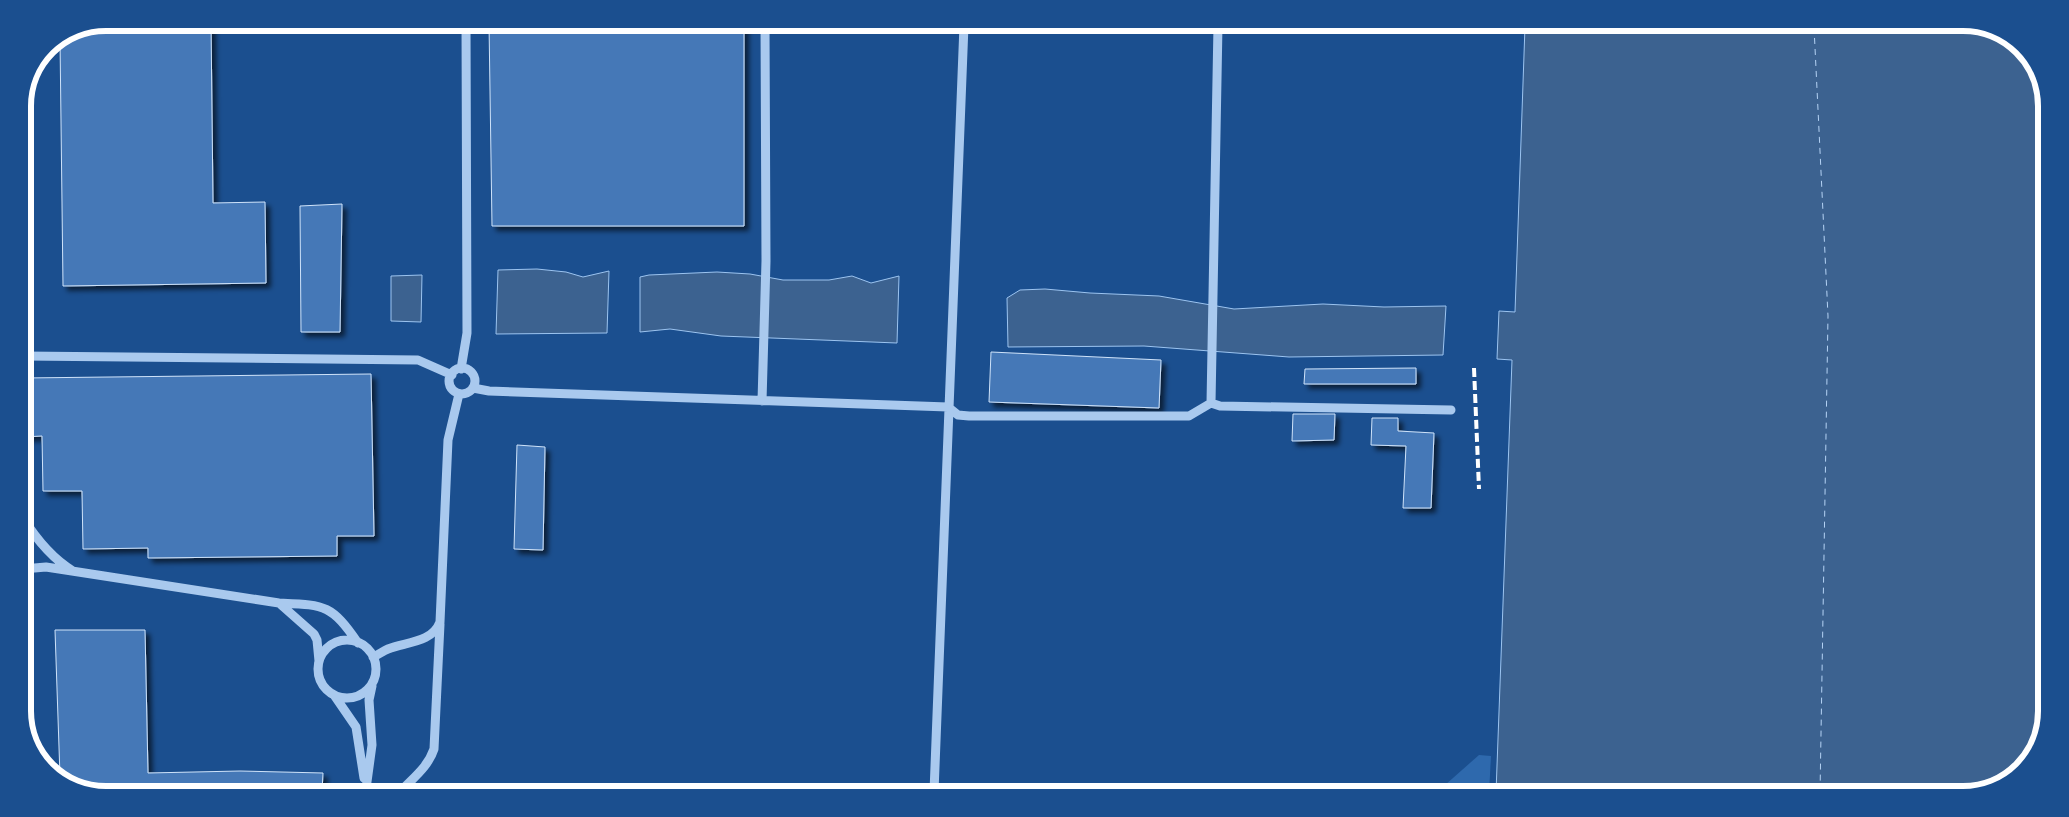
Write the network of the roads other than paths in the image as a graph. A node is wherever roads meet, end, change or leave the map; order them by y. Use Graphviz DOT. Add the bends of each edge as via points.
graph roads {
  1 [pos="466,31"];
  2 [pos="765,31"];
  3 [pos="964,31"];
  4 [pos="1218,31"];
  5 [pos="31,356"];
  6 [pos="461,369"];
  7 [pos="452,375"];
  8 [pos="473,388"];
  9 [pos="459,394"];
  10 [pos="762,401"];
  11 [pos="1211,403"];
  12 [pos="948,408"];
  13 [pos="1451,410"];
  14 [pos="31,531"];
  15 [pos="31,567"];
  16 [pos="76,573"];
  17 [pos="279,603"];
  18 [pos="440,622"];
  19 [pos="358,643"];
  20 [pos="373,657"];
  21 [pos="319,666"];
  22 [pos="374,680"];
  23 [pos="334,695"];
  24 [pos="365,786"];
  25 [pos="367,786"];
  26 [pos="406,786"];
  27 [pos="934,786"];
  1 -- 6 [label="street" via="467,333"];
  2 -- 10 [label="street" via="766,261"];
  3 -- 12 [label="street"];
  4 -- 11 [label="street"];
  5 -- 7 [label="street" via="418,360"];
  6 -- 7 [label="street"];
  6 -- 8 [label="street" via="474,377"];
  7 -- 9 [label="street" via="450,386"];
  8 -- 9 [label="street"];
  8 -- 10 [label="street"];
  9 -- 18 [label="street" via="448,440"];
  10 -- 12 [label="street"];
  11 -- 12 [label="street" via="1190,416 969,416 958,415"];
  11 -- 13 [label="street" via="1220,406"];
  12 -- 27 [label="street"];
  14 -- 16 [label="street"];
  15 -- 16 [label="street"];
  16 -- 17 [label="street"];
  17 -- 19 [label="street" via="314,604 328,610 339,617"];
  17 -- 21 [label="street" via="314,634"];
  18 -- 20 [label="street" via="434,633 427,637"];
  18 -- 26 [label="street" via="434,749 424,768"];
  19 -- 20 [label="street"];
  19 -- 21 [label="street" via="333,644 321,657"];
  20 -- 22 [label="street" via="376,665"];
  21 -- 23 [label="street" via="322,683"];
  22 -- 23 [label="street" via="358,696"];
  22 -- 25 [label="street" via="369,700 372,745"];
  23 -- 24 [label="street" via="356,728"];
}
